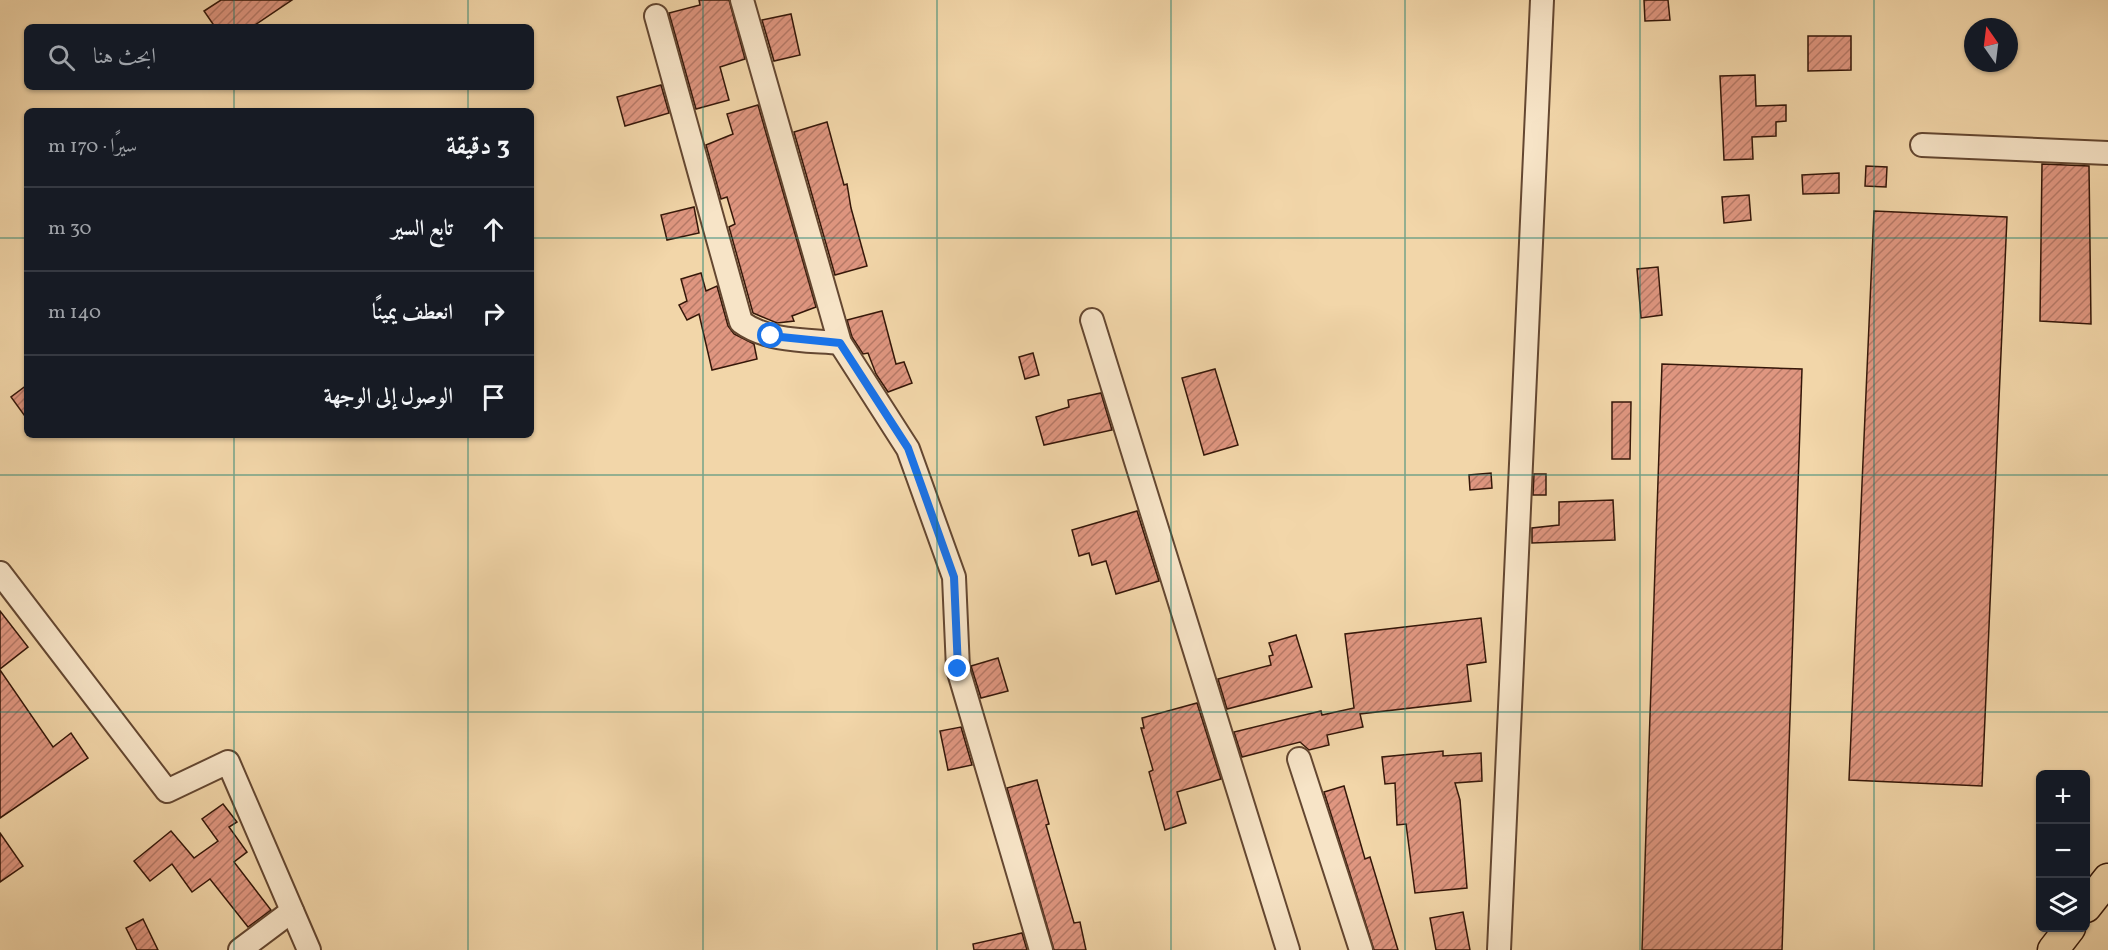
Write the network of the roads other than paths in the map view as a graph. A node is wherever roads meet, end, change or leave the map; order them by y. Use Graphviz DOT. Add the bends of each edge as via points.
graph roads {
  1 [pos="742,0"];
  2 [pos="1542,0"];
  3 [pos="656,16"];
  4 [pos="1922,145"];
  5 [pos="2108,153"];
  6 [pos="1092,320"];
  7 [pos="840,343"];
  8 [pos="0,573"];
  9 [pos="1299,759"];
  10 [pos="2108,879"];
  11 [pos="2090,901"];
  12 [pos="292,911"];
  13 [pos="2066,932"];
  14 [pos="240,950"];
  15 [pos="309,950"];
  16 [pos="1041,950"];
  17 [pos="1288,950"];
  18 [pos="1361,950"];
  19 [pos="1499,950"];
  20 [pos="2053,950"];
  1 -- 7 [label="street"];
  2 -- 19 [label="street"];
  3 -- 7 [label="street" via="741,322 754,332 771,336"];
  4 -- 5 [label="street"];
  6 -- 17 [label="street"];
  7 -- 16 [label="street" via="908,448 954,577 958,669"];
  8 -- 12 [label="street" via="166,791 228,762"];
  9 -- 18 [label="street"];
  10 -- 11 [label="main road"];
  12 -- 14 [label="street"];
  12 -- 15 [label="street"];
  13 -- 20 [label="main road"];
}
